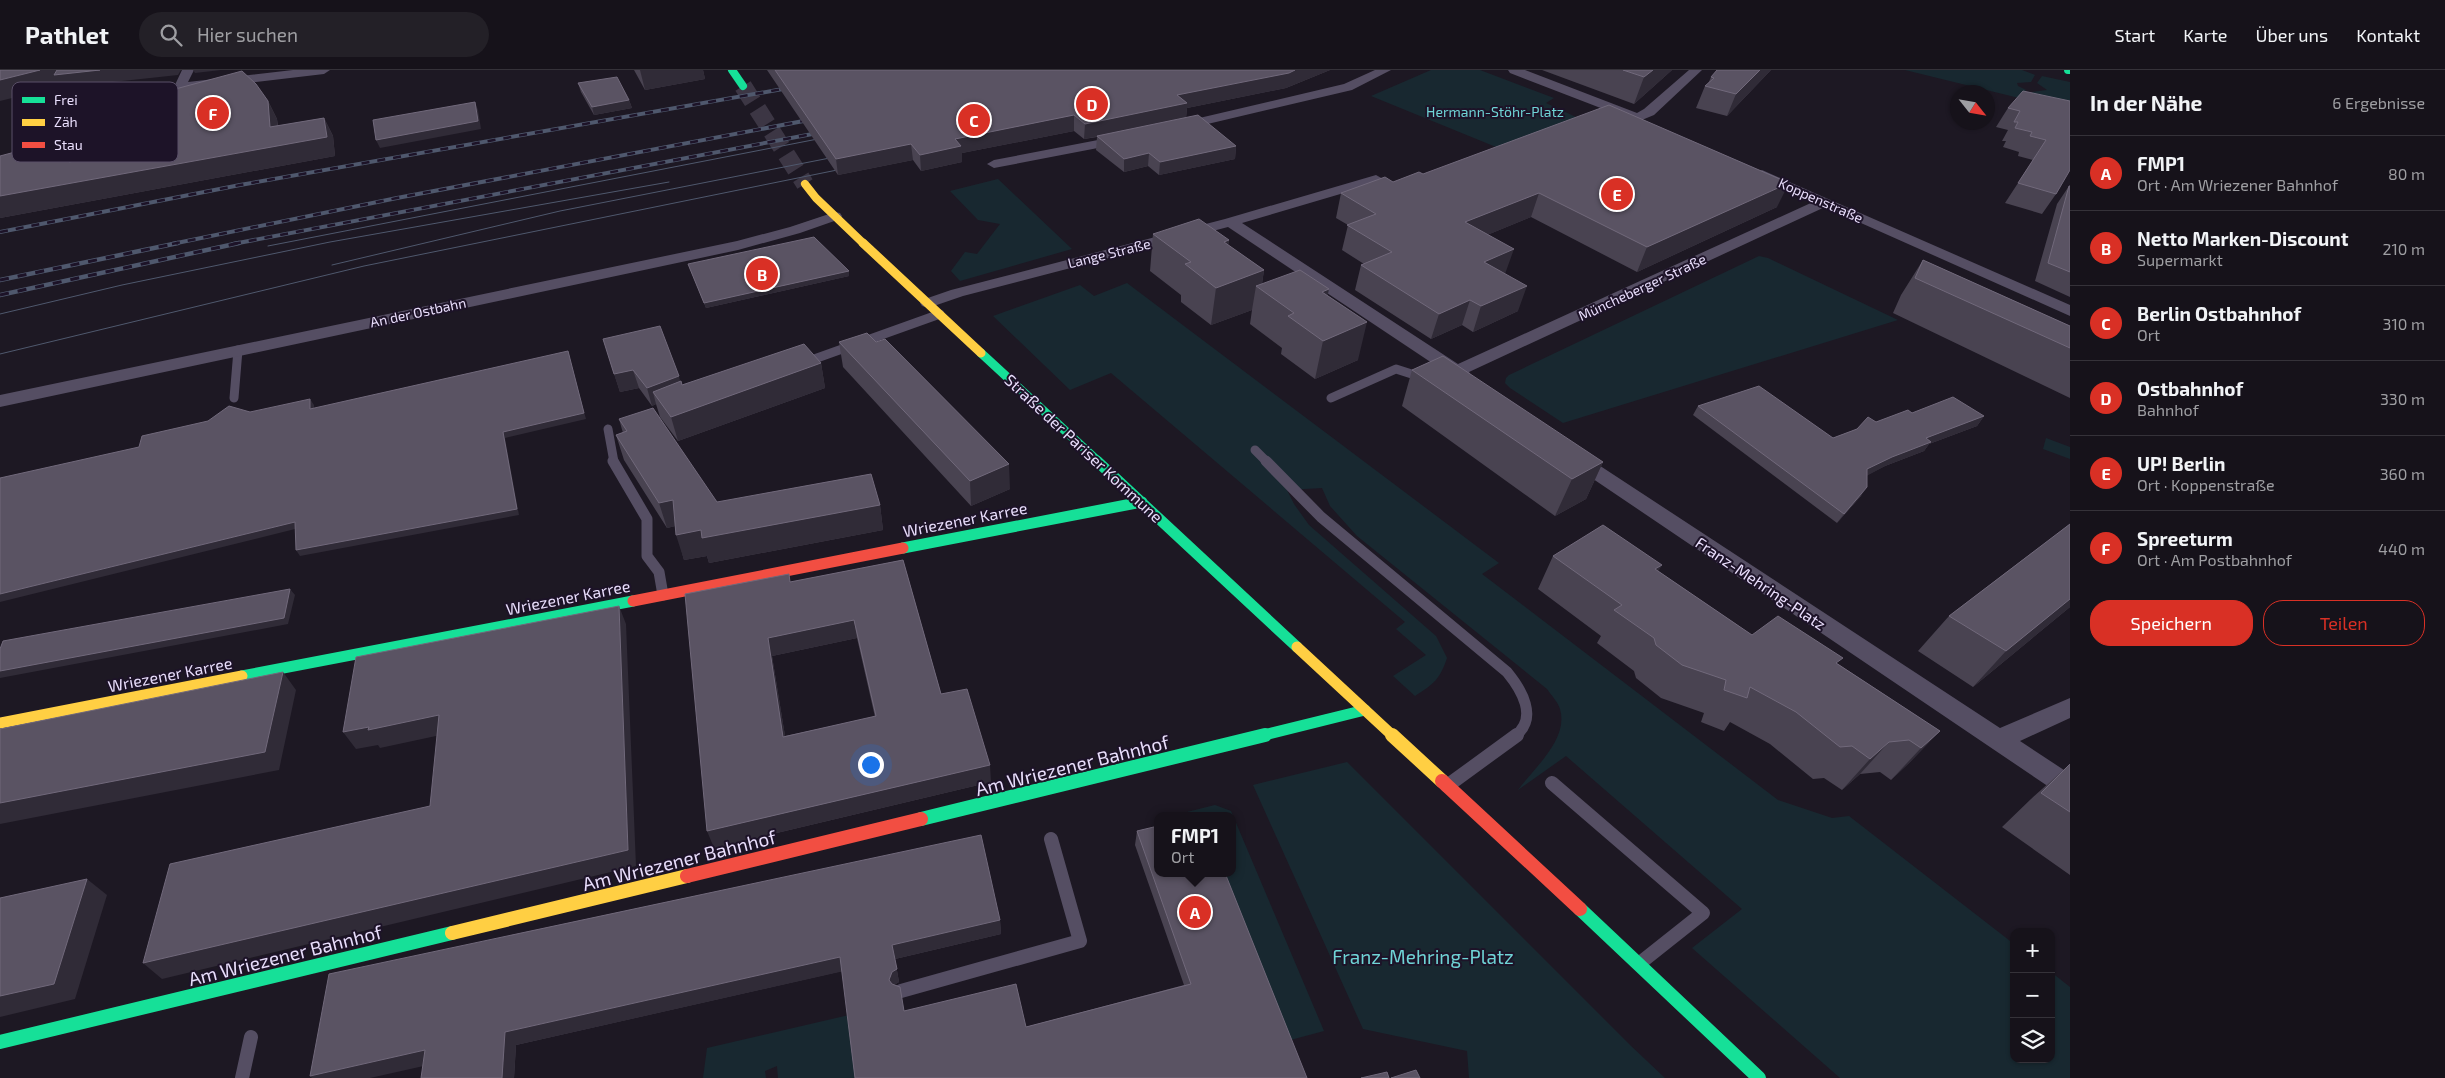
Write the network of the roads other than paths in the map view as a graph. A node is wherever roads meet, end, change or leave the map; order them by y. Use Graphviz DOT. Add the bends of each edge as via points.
graph roads {
  1 [pos="188,70"];
  2 [pos="324,70"];
  3 [pos="732,70"];
  4 [pos="1386,70"];
  5 [pos="1514,70"];
  6 [pos="1696,70"];
  7 [pos="743,86"];
  8 [pos="1162,130"];
  9 [pos="1134,136"];
  10 [pos="994,164"];
  11 [pos="1749,168"];
  12 [pos="1376,179"];
  13 [pos="805,184"];
  14 [pos="1825,202"];
  15 [pos="835,216"];
  16 [pos="1230,222"];
  17 [pos="928,303"];
  18 [pos="2070,311"];
  19 [pos="940,314"];
  20 [pos="238,350"];
  21 [pos="792,365"];
  22 [pos="1452,368"];
  23 [pos="1476,388"];
  24 [pos="234,398"];
  25 [pos="1331,398"];
  26 [pos="0,400"];
  27 [pos="608,429"];
  28 [pos="1561,448"];
  29 [pos="1255,450"];
  30 [pos="1142,502"];
  31 [pos="663,595"];
  32 [pos="2070,707"];
  33 [pos="1365,710"];
  34 [pos="0,723"];
  35 [pos="1998,740"];
  36 [pos="1552,783"];
  37 [pos="1447,786"];
  38 [pos="2070,787"];
  39 [pos="1051,839"];
  40 [pos="1639,964"];
  41 [pos="901,991"];
  42 [pos="251,1037"];
  43 [pos="0,1042"];
  44 [pos="242,1078"];
  45 [pos="1759,1078"];
  1 -- 2 [label="street" via="180,87"];
  3 -- 7 [label="street"];
  4 -- 8 [label="street" via="1348,87"];
  5 -- 6 [label="street" via="1644,121 1649,112"];
  9 -- 10 [label="street"];
  11 -- 14 [label="street, Koppenstraße"];
  12 -- 16 [label="street, Lange Straße"];
  13 -- 15 [label="street, Straße der Pariser Kommune"];
  14 -- 18 [label="street, Koppenstraße"];
  14 -- 22 [label="street, Müncheberger Straße"];
  15 -- 17 [label="street, Straße der Pariser Kommune"];
  15 -- 20 [label="street, An der Ostbahn" via="738,245"];
  16 -- 17 [label="street, Lange Straße"];
  16 -- 22 [label="street"];
  17 -- 19 [label="street, Straße der Pariser Kommune"];
  19 -- 21 [label="lane"];
  19 -- 30 [label="street, Straße der Pariser Kommune"];
  20 -- 24 [label="lane"];
  20 -- 26 [label="street, An der Ostbahn"];
  22 -- 23 [label="street"];
  22 -- 25 [label="lane" via="1420,377 1396,369"];
  27 -- 31 [label="lane" via="612,460 647,519 647,556 659,572"];
  28 -- 35 [label="street, Franz-Mehring-Platz"];
  29 -- 37 [label="lane" via="1321,516 1507,672 1518,686 1525,700 1527,716 1522,731"];
  30 -- 31 [label="street, Wriezener Karree"];
  30 -- 33 [label="street, Straße der Pariser Kommune"];
  31 -- 34 [label="street, Wriezener Karree"];
  32 -- 35 [label="street"];
  33 -- 37 [label="street"];
  33 -- 43 [label="street, Am Wriezener Bahnhof" via="1212,750"];
  35 -- 38 [label="street, Franz-Mehring-Platz"];
  36 -- 40 [label="lane" via="1702,913"];
  37 -- 40 [label="street"];
  39 -- 41 [label="lane" via="1080,941"];
  40 -- 45 [label="street"];
  42 -- 44 [label="lane"];
}
